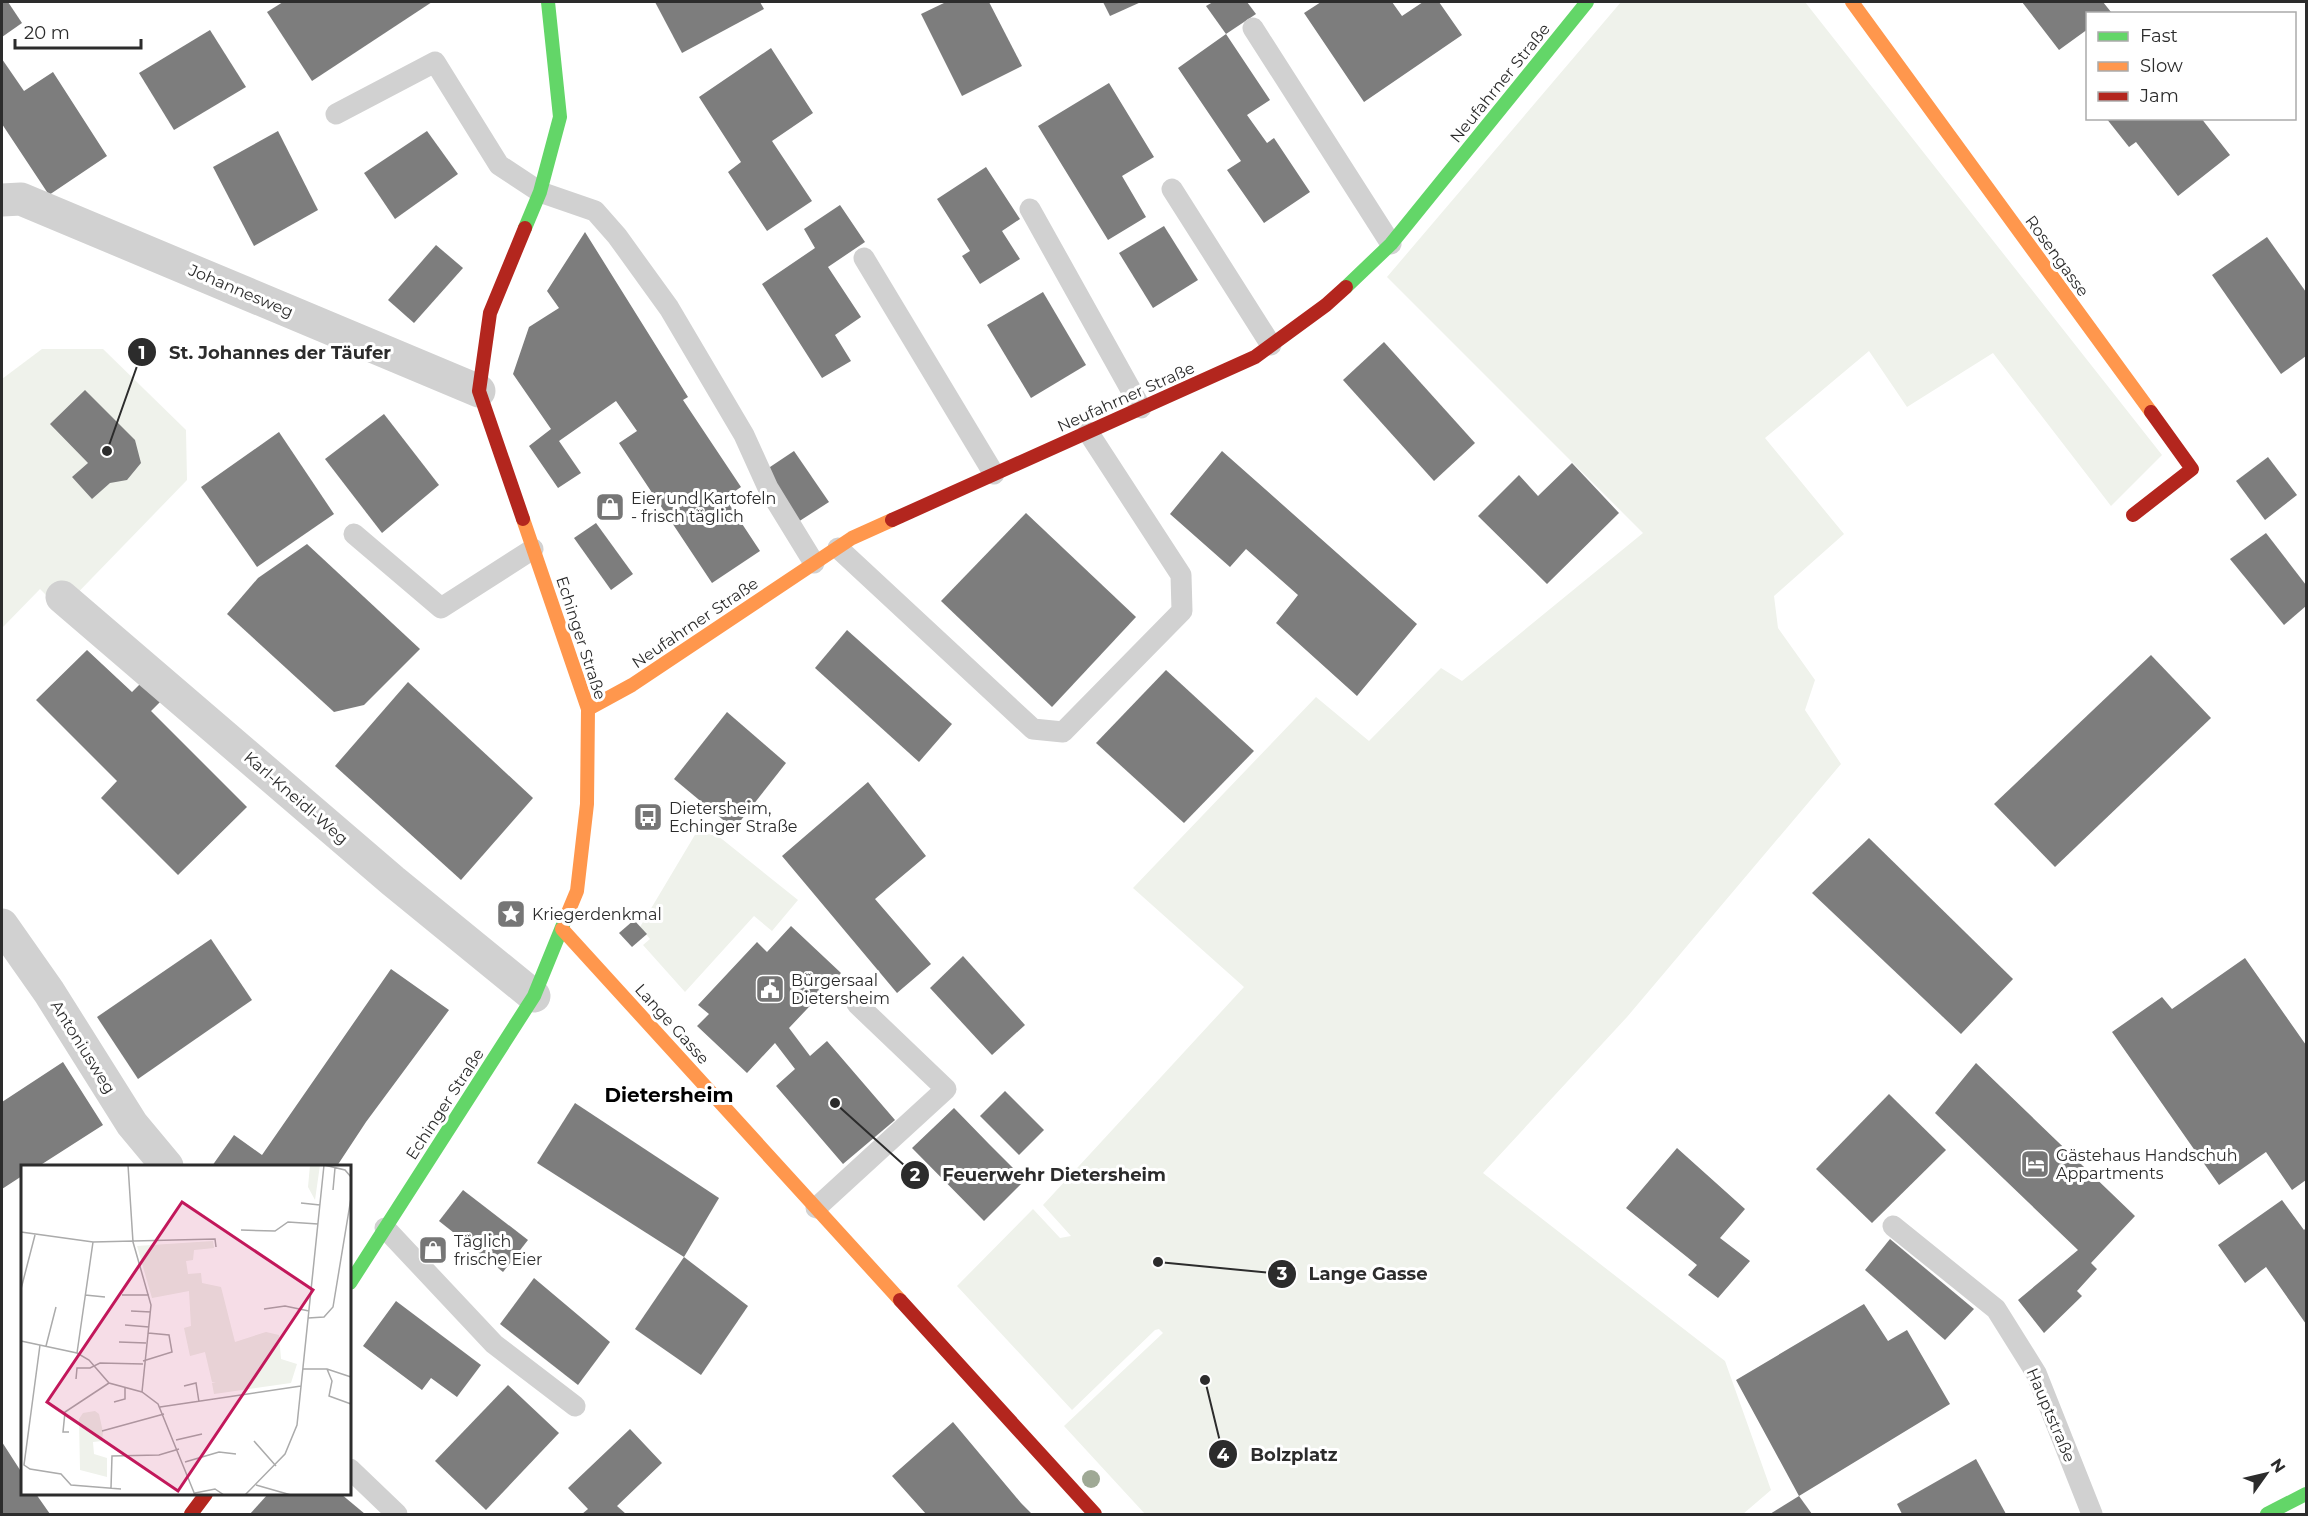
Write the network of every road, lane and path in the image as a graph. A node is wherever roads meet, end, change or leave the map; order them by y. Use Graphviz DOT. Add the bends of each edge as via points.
graph roads {
  1 [pos="548,2"];
  2 [pos="1587,2"];
  3 [pos="1852,2"];
  4 [pos="1253,28"];
  5 [pos="336,114"];
  6 [pos="1172,189"];
  7 [pos="540,192"];
  8 [pos="2,200"];
  9 [pos="1030,209"];
  10 [pos="1391,244"];
  11 [pos="864,258"];
  12 [pos="1271,345"];
  13 [pos="479,391"];
  14 [pos="1141,408"];
  15 [pos="1089,432"];
  16 [pos="994,474"];
  17 [pos="2133,515"];
  18 [pos="354,534"];
  19 [pos="838,548"];
  20 [pos="533,549"];
  21 [pos="814,563"];
  22 [pos="62,597"];
  23 [pos="588,709"];
  24 [pos="2,925"];
  25 [pos="562,929"];
  26 [pos="534,996"];
  27 [pos="857,1004"];
  28 [pos="165,1165"];
  29 [pos="816,1208"];
  30 [pos="1893,1226"];
  31 [pos="385,1228"];
  32 [pos="351,1281"];
  33 [pos="575,1406"];
  34 [pos="351,1470"];
  35 [pos="2307,1494"];
  36 [pos="205,1495"];
  37 [pos="191,1515"];
  38 [pos="397,1515"];
  39 [pos="1095,1515"];
  40 [pos="2092,1515"];
  41 [pos="2267,1515"];
  1 -- 7 [label="street, Echinger Straße" via="560,117"];
  2 -- 10 [label="street, Neufahrner Straße"];
  3 -- 17 [label="street, Rosengasse" via="2192,469"];
  4 -- 10 [label="lane"];
  5 -- 7 [label="lane" via="435,62 499,165"];
  6 -- 12 [label="lane"];
  7 -- 13 [label="street, Echinger Straße" via="489,313"];
  7 -- 21 [label="lane" via="595,211 617,236 669,308"];
  8 -- 13 [label="street, Johannesweg" via="21,199"];
  9 -- 14 [label="lane"];
  10 -- 12 [label="street, Neufahrner Straße" via="1326,305"];
  11 -- 16 [label="lane"];
  12 -- 14 [label="street, Neufahrner Straße" via="1255,357"];
  13 -- 20 [label="street, Echinger Straße"];
  14 -- 15 [label="street, Neufahrner Straße"];
  15 -- 16 [label="street, Neufahrner Straße"];
  15 -- 19 [label="lane" via="1181,575 1182,611 1063,732 1033,729"];
  16 -- 19 [label="street, Neufahrner Straße" via="852,538"];
  18 -- 20 [label="lane" via="441,608"];
  19 -- 21 [label="street, Neufahrner Straße"];
  20 -- 23 [label="street, Echinger Straße"];
  21 -- 23 [label="street, Neufahrner Straße" via="632,685"];
  22 -- 26 [label="street, Karl-Kneidl-Weg" via="393,881"];
  23 -- 25 [label="street, Echinger Straße" via="584,837 578,891"];
  24 -- 28 [label="street, Antoniusweg" via="132,1124"];
  25 -- 26 [label="street, Echinger Straße"];
  25 -- 29 [label="street, Lange Gasse"];
  26 -- 31 [label="street, Echinger Straße"];
  27 -- 29 [label="lane" via="946,1089"];
  29 -- 39 [label="street, Lange Gasse"];
  30 -- 40 [label="lane, Hauptstraße" via="1996,1309 2036,1372"];
  31 -- 32 [label="street, Echinger Straße"];
  31 -- 33 [label="lane" via="494,1344"];
  34 -- 38 [label="lane"];
  35 -- 41 [label="street"];
  36 -- 37 [label="street"];
}
